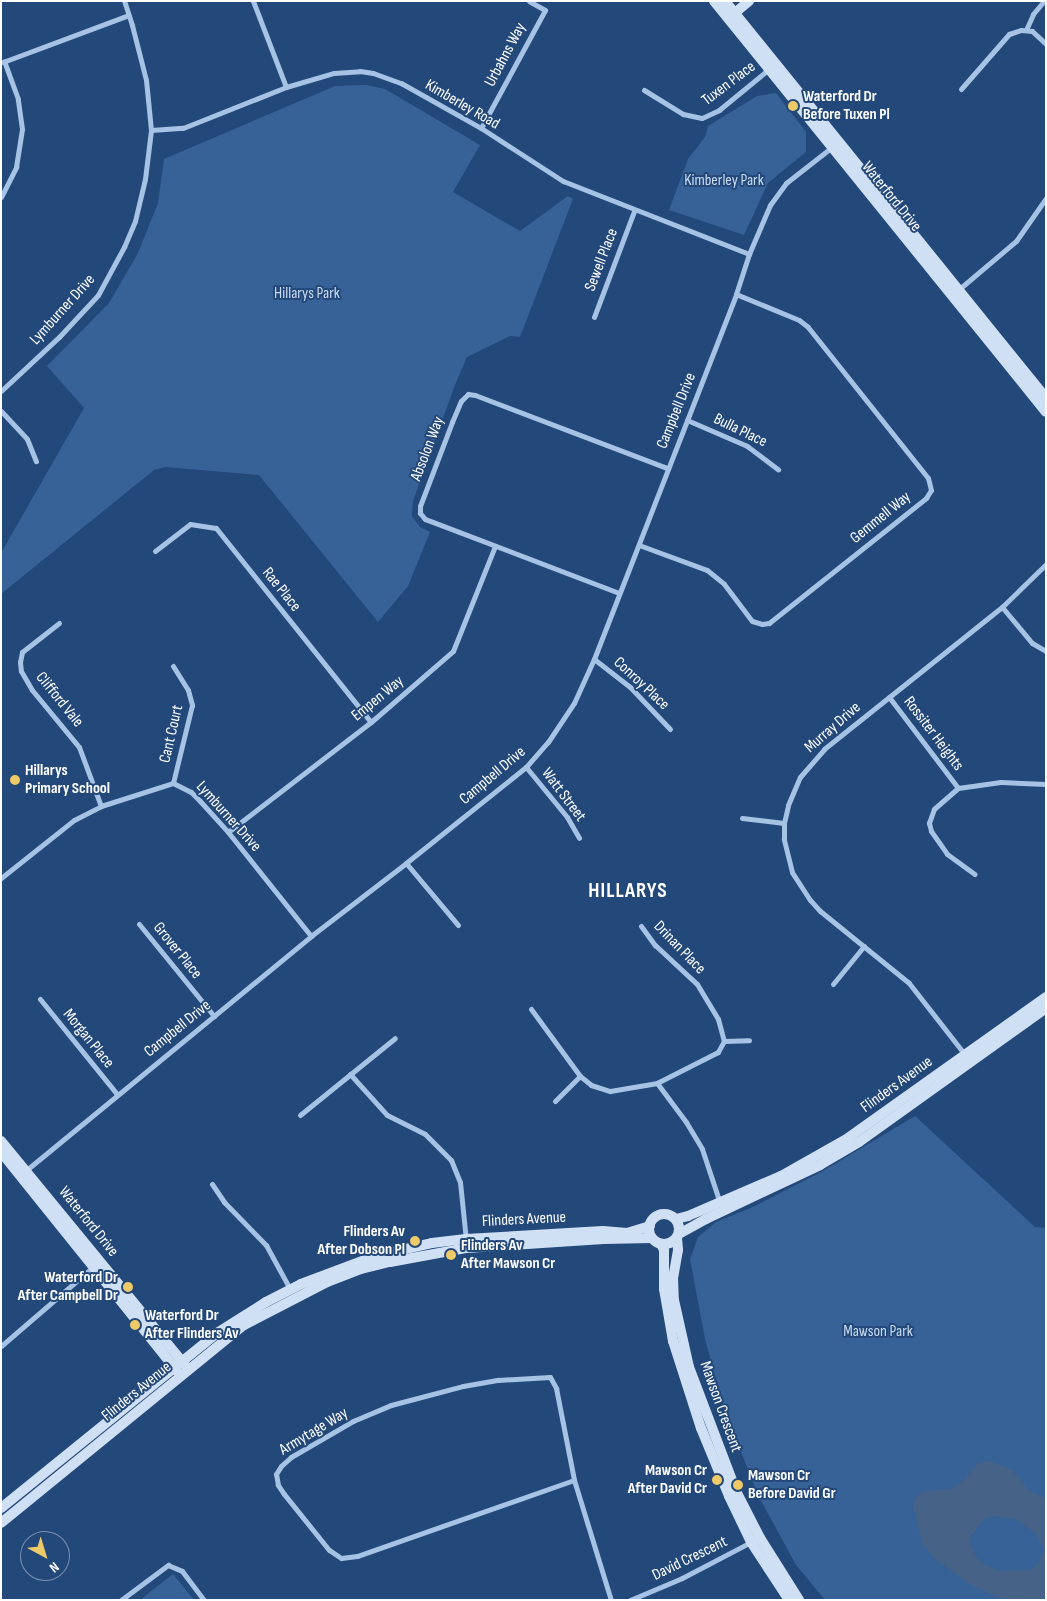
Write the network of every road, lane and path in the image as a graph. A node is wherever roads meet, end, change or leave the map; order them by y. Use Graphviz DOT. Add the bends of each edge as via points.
graph roads {
  1 [pos="124,1"];
  2 [pos="253,1"];
  3 [pos="529,1"];
  4 [pos="714,1"];
  5 [pos="749,1"];
  6 [pos="1044,1"];
  7 [pos="729,8"];
  8 [pos="129,15"];
  9 [pos="1026,30"];
  10 [pos="1046,44"];
  11 [pos="3,62"];
  12 [pos="772,67"];
  13 [pos="286,87"];
  14 [pos="961,89"];
  15 [pos="644,90"];
  16 [pos="481,128"];
  17 [pos="151,130"];
  18 [pos="835,144"];
  19 [pos="1,196"];
  20 [pos="1046,198"];
  21 [pos="634,211"];
  22 [pos="749,254"];
  23 [pos="955,293"];
  24 [pos="736,294"];
  25 [pos="594,318"];
  26 [pos="1,391"];
  27 [pos="1046,398"];
  28 [pos="1,411"];
  29 [pos="1046,412"];
  30 [pos="687,420"];
  31 [pos="36,460"];
  32 [pos="667,468"];
  33 [pos="778,468"];
  34 [pos="639,545"];
  35 [pos="495,546"];
  36 [pos="155,551"];
  37 [pos="1046,564"];
  38 [pos="619,593"];
  39 [pos="1002,607"];
  40 [pos="59,623"];
  41 [pos="1046,651"];
  42 [pos="594,659"];
  43 [pos="172,666"];
  44 [pos="889,697"];
  45 [pos="370,722"];
  46 [pos="670,729"];
  47 [pos="526,767"];
  48 [pos="173,783"];
  49 [pos="1046,784"];
  50 [pos="958,788"];
  51 [pos="101,806"];
  52 [pos="742,818"];
  53 [pos="784,823"];
  54 [pos="228,832"];
  55 [pos="579,838"];
  56 [pos="406,863"];
  57 [pos="975,874"];
  58 [pos="1,878"];
  59 [pos="139,924"];
  60 [pos="458,925"];
  61 [pos="641,926"];
  62 [pos="311,936"];
  63 [pos="864,946"];
  64 [pos="833,984"];
  65 [pos="1046,997"];
  66 [pos="40,999"];
  67 [pos="1046,1008"];
  68 [pos="531,1010"];
  69 [pos="214,1016"];
  70 [pos="395,1038"];
  71 [pos="724,1040"];
  72 [pos="749,1040"];
  73 [pos="968,1058"];
  74 [pos="350,1074"];
  75 [pos="580,1076"];
  76 [pos="658,1083"];
  77 [pos="117,1094"];
  78 [pos="555,1101"];
  79 [pos="300,1115"];
  80 [pos="1,1141"];
  81 [pos="1,1152"];
  82 [pos="23,1173"];
  83 [pos="212,1184"];
  84 [pos="721,1207"];
  85 [pos="676,1219"];
  86 [pos="650,1226"];
  87 [pos="678,1236"];
  88 [pos="652,1238"];
  89 [pos="466,1243"];
  90 [pos="661,1244"];
  91 [pos="97,1264"];
  92 [pos="292,1293"];
  93 [pos="1,1346"];
  94 [pos="182,1368"];
  95 [pos="574,1480"];
  96 [pos="37,1494"];
  97 [pos="1,1508"];
  98 [pos="1,1523"];
  99 [pos="1,1530"];
  100 [pos="755,1540"];
  101 [pos="121,1600"];
  102 [pos="204,1600"];
  103 [pos="611,1600"];
  104 [pos="630,1600"];
  105 [pos="789,1600"];
  106 [pos="799,1600"];
  1 -- 8 [label="street, Lymburner Drive"];
  2 -- 13 [label="street"];
  3 -- 16 [label="street, Urbahns Way" via="545,10"];
  4 -- 7 [label="main road, Waterford Drive"];
  5 -- 7 [label="main road"];
  6 -- 9 [label="street"];
  7 -- 12 [label="main road, Waterford Drive"];
  8 -- 11 [label="street"];
  8 -- 17 [label="street, Lymburner Drive" via="146,80"];
  9 -- 10 [label="street" via="1037,34"];
  9 -- 14 [label="street" via="1015,31 1005,38"];
  11 -- 19 [label="street" via="18,99 22,129 16,167"];
  12 -- 15 [label="street, Tuxen Place" via="719,110 702,118 683,114"];
  12 -- 18 [label="main road, Waterford Drive"];
  13 -- 16 [label="street, Kimberley Road" via="344,71 373,73 400,83"];
  13 -- 17 [label="street, Kimberley Road" via="183,128"];
  16 -- 21 [label="street, Kimberley Road" via="563,181"];
  17 -- 26 [label="street, Lymburner Drive" via="141,199 111,273 98,295 59,337"];
  18 -- 22 [label="street, Campbell Drive" via="779,190"];
  18 -- 23 [label="main road, Waterford Drive"];
  20 -- 23 [label="street" via="1016,241"];
  21 -- 22 [label="street, Kimberley Road"];
  21 -- 25 [label="street, Sewell Place"];
  22 -- 24 [label="street, Campbell Drive"];
  23 -- 27 [label="main road, Waterford Drive"];
  23 -- 29 [label="main road, Waterford Drive"];
  24 -- 30 [label="street, Campbell Drive"];
  24 -- 34 [label="street, Gemmell Way" via="808,326 928,478 931,490 926,498 769,623 752,621 720,580 707,570"];
  28 -- 31 [label="street" via="26,439"];
  30 -- 32 [label="street, Campbell Drive"];
  30 -- 33 [label="street, Bulla Place" via="747,446"];
  32 -- 34 [label="street, Campbell Drive"];
  32 -- 35 [label="street, Absolon Way" via="468,394 461,401 452,422 420,513 425,519"];
  34 -- 38 [label="street, Campbell Drive"];
  35 -- 38 [label="street, Absolon Way"];
  35 -- 45 [label="street, Empen Way" via="453,651"];
  36 -- 45 [label="street, Rae Place" via="190,524 216,528"];
  37 -- 39 [label="street, Murray Drive"];
  38 -- 42 [label="street, Campbell Drive"];
  39 -- 41 [label="street" via="1032,643"];
  39 -- 44 [label="street, Murray Drive"];
  40 -- 51 [label="street, Clifford Vale" via="22,652 21,671 32,690 79,747"];
  42 -- 46 [label="street, Conroy Place" via="630,687"];
  42 -- 47 [label="street, Campbell Drive" via="562,723"];
  43 -- 48 [label="street, Cant Court" via="188,690 192,705"];
  44 -- 50 [label="street, Rossiter Heights"];
  44 -- 53 [label="street, Murray Drive" via="810,764 793,792"];
  45 -- 54 [label="street, Empen Way"];
  47 -- 55 [label="street, Watt Street" via="567,817"];
  47 -- 56 [label="street, Campbell Drive"];
  48 -- 51 [label="street, Lymburner Drive"];
  48 -- 54 [label="street, Lymburner Drive" via="191,792"];
  49 -- 50 [label="street, Rossiter Heights" via="1001,782"];
  50 -- 57 [label="street" via="934,809 930,816 931,831 947,854"];
  51 -- 58 [label="street, Lymburner Drive" via="61,829"];
  52 -- 53 [label="street"];
  53 -- 63 [label="street, Murray Drive" via="792,872 800,886 820,911"];
  54 -- 62 [label="street, Lymburner Drive"];
  56 -- 60 [label="street"];
  56 -- 62 [label="street, Campbell Drive"];
  59 -- 69 [label="street, Grover Place"];
  61 -- 71 [label="street, Drinan Place" via="655,945 696,984 718,1019"];
  62 -- 69 [label="street, Campbell Drive"];
  63 -- 64 [label="street"];
  63 -- 73 [label="street, Murray Drive" via="910,983"];
  65 -- 73 [label="main road, Flinders Avenue"];
  66 -- 77 [label="street, Morgan Place"];
  67 -- 73 [label="main road, Flinders Avenue"];
  68 -- 75 [label="street"];
  69 -- 77 [label="street, Campbell Drive"];
  70 -- 74 [label="street"];
  71 -- 72 [label="street"];
  71 -- 76 [label="street" via="718,1052"];
  73 -- 84 [label="main road, Flinders Avenue" via="859,1142 820,1165"];
  74 -- 79 [label="street"];
  74 -- 89 [label="street" via="387,1115 426,1134 451,1160 460,1182"];
  75 -- 76 [label="street" via="591,1085 610,1091"];
  75 -- 78 [label="street"];
  76 -- 84 [label="street" via="702,1150"];
  77 -- 82 [label="street, Campbell Drive"];
  80 -- 82 [label="main road, Waterford Drive"];
  81 -- 82 [label="main road, Waterford Drive"];
  82 -- 91 [label="main road, Waterford Drive"];
  83 -- 92 [label="street" via="224,1202 266,1245"];
  84 -- 85 [label="main road, Flinders Avenue"];
  84 -- 87 [label="main road, Flinders Avenue"];
  85 -- 86 [label="main road" via="659,1215"];
  85 -- 87 [label="main road"];
  86 -- 88 [label="main road"];
  86 -- 89 [label="main road, Flinders Avenue" via="627,1233 603,1231"];
  87 -- 90 [label="main road" via="670,1243"];
  87 -- 100 [label="main road, Mawson Crescent" via="674,1300 689,1367"];
  88 -- 89 [label="main road, Flinders Avenue"];
  88 -- 90 [label="main road"];
  89 -- 92 [label="main road, Flinders Avenue" via="361,1269"];
  90 -- 100 [label="main road, Mawson Crescent" via="666,1308 680,1367 721,1479"];
  91 -- 93 [label="street"];
  91 -- 94 [label="main road, Waterford Drive"];
  92 -- 94 [label="main road, Flinders Avenue"];
  94 -- 96 [label="main road, Flinders Avenue"];
  94 -- 97 [label="main road, Flinders Avenue"];
  95 -- 95 [label="street, Armytage Way" via="357,1556 341,1558 329,1550 284,1494 276,1474 291,1457 353,1421 391,1405 463,1386 540,1376 550,1377 556,1388"];
  95 -- 103 [label="street, Armytage Way"];
  96 -- 98 [label="main road, Flinders Avenue"];
  96 -- 99 [label="main road"];
  100 -- 104 [label="street, David Crescent" via="682,1578"];
  100 -- 105 [label="main road, Mawson Crescent"];
  100 -- 106 [label="main road, Mawson Crescent"];
  101 -- 102 [label="street" via="168,1565 182,1571"];
}
